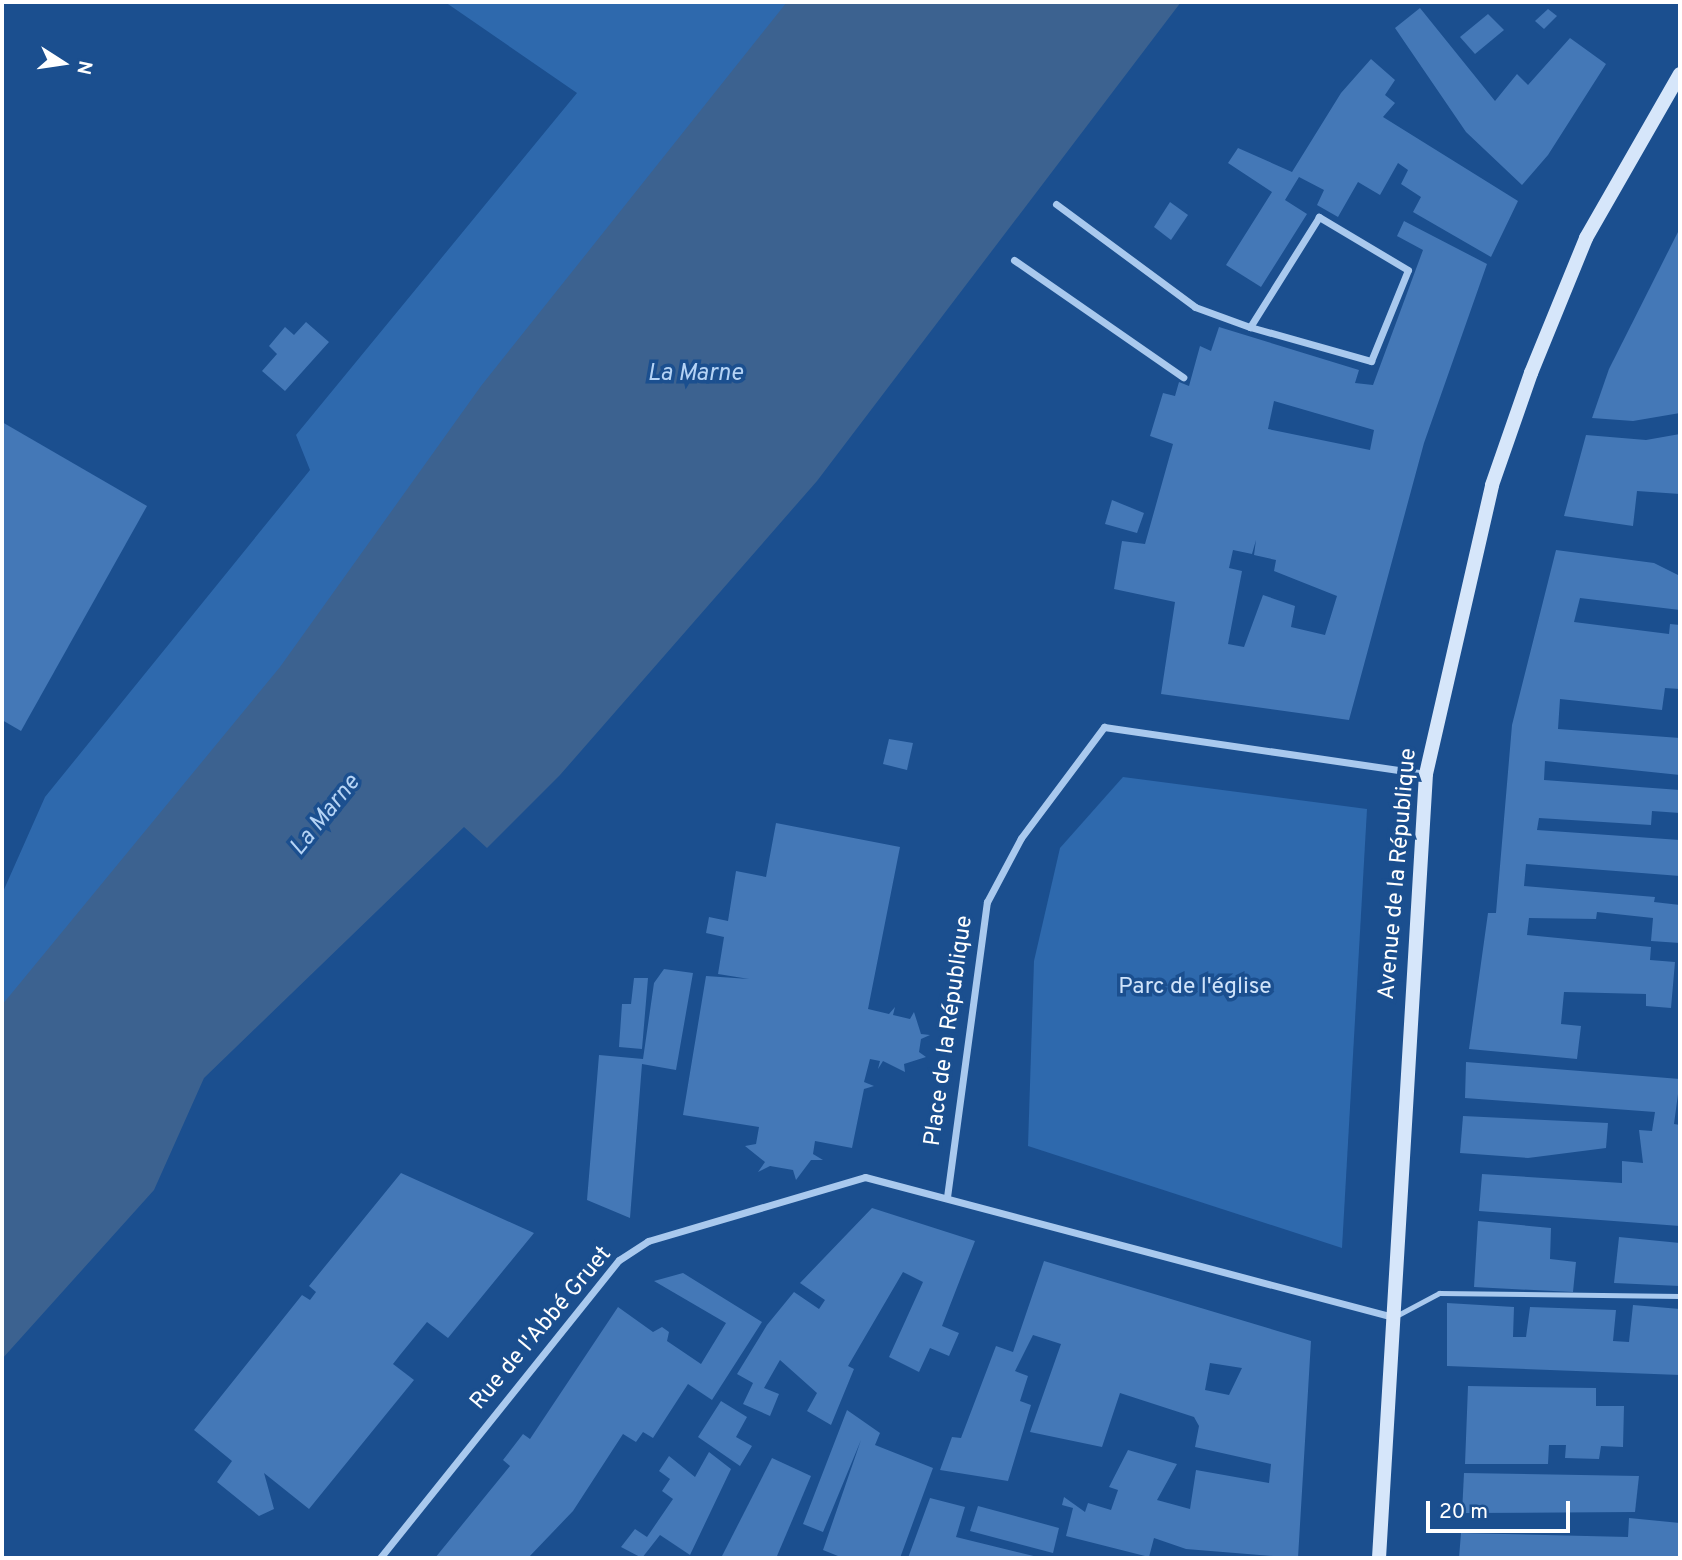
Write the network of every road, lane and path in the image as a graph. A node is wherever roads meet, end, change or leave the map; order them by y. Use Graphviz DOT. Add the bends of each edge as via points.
graph roads {
  1 [pos="1680,74"];
  2 [pos="1056,204"];
  3 [pos="1014,260"];
  4 [pos="1250,327"];
  5 [pos="1183,377"];
  6 [pos="1426,774"];
  7 [pos="947,1197"];
  8 [pos="1680,1296"];
  9 [pos="1393,1317"];
  10 [pos="380,1558"];
  11 [pos="1379,1558"];
  1 -- 6 [label="main road, Avenue de la République" via="1586,238 1531,373 1488,498"];
  2 -- 4 [label="street" via="1195,307"];
  3 -- 5 [label="street"];
  4 -- 4 [label="street" via="1371,361 1408,270 1319,217"];
  6 -- 7 [label="street, Place de la République" via="1104,727 1021,838 987,902"];
  6 -- 9 [label="main road, Avenue de la République"];
  7 -- 9 [label="street"];
  7 -- 10 [label="street, Rue de l'Abbé Gruet" via="865,1177 648,1241 619,1260"];
  8 -- 9 [label="lane" via="1438,1293"];
  9 -- 11 [label="main road, Avenue de la République"];
}
